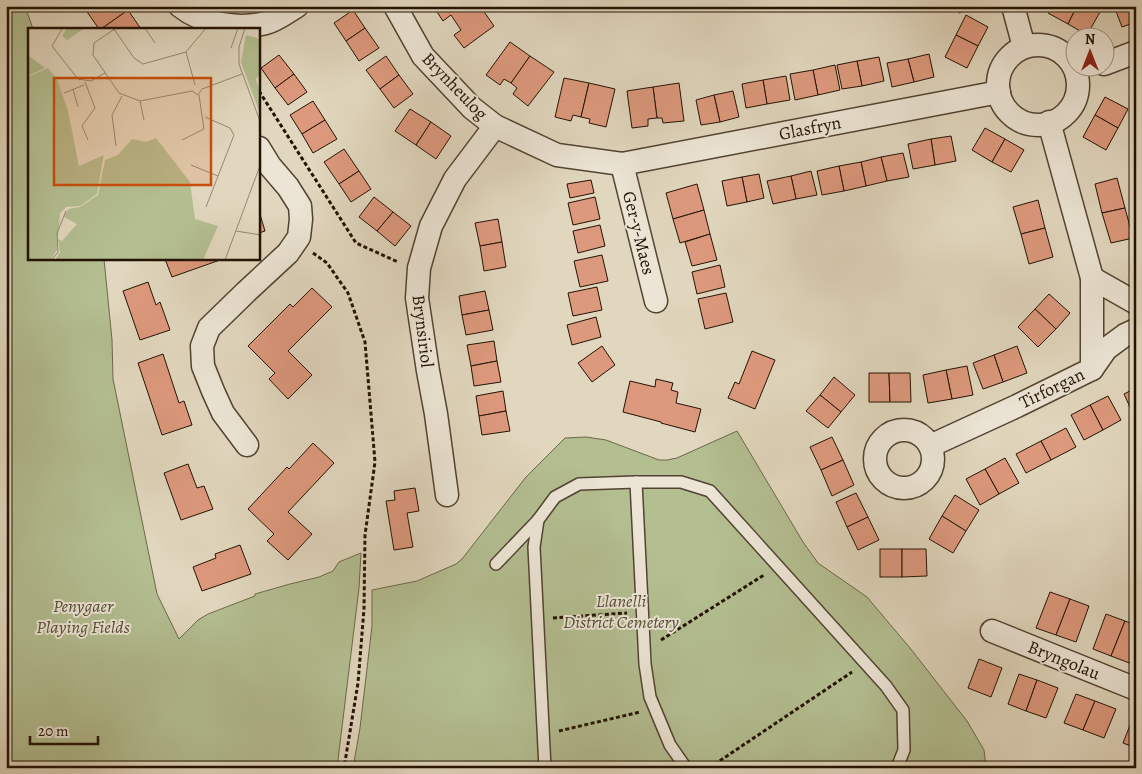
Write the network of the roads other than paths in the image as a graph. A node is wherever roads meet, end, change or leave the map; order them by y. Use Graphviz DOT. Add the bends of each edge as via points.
graph roads {
  1 [pos="180,6"];
  2 [pos="297,6"];
  3 [pos="394,6"];
  4 [pos="1013,6"];
  5 [pos="225,27"];
  6 [pos="1024,47"];
  7 [pos="1136,52"];
  8 [pos="1064,55"];
  9 [pos="1114,60"];
  10 [pos="1080,78"];
  11 [pos="998,92"];
  12 [pos="1050,122"];
  13 [pos="495,126"];
  14 [pos="260,150"];
  15 [pos="622,164"];
  16 [pos="1092,278"];
  17 [pos="656,301"];
  18 [pos="1136,303"];
  19 [pos="1136,330"];
  20 [pos="1092,369"];
  21 [pos="247,445"];
  22 [pos="930,446"];
  23 [pos="636,482"];
  24 [pos="447,495"];
  25 [pos="538,520"];
  26 [pos="496,564"];
  27 [pos="992,631"];
  28 [pos="1136,689"];
  29 [pos="545,768"];
  30 [pos="686,768"];
  31 [pos="897,768"];
  1 -- 5 [label="street" via="189,13"];
  2 -- 5 [label="street" via="266,22"];
  3 -- 13 [label="street, Brynheulog" via="423,56 472,108"];
  4 -- 6 [label="street"];
  6 -- 8 [label="street" via="1050,46"];
  6 -- 11 [label="street" via="1003,65 998,78"];
  7 -- 9 [label="street"];
  10 -- 12 [label="street" via="1071,107"];
  11 -- 12 [label="street" via="1007,110 1018,119 1030,124"];
  11 -- 15 [label="street, Glasfryn"];
  12 -- 16 [label="street"];
  13 -- 15 [label="street, Brynheulog" via="557,155"];
  13 -- 24 [label="street, Brynsiriol" via="455,179 431,226 419,268 417,298"];
  14 -- 21 [label="street" via="300,206 299,238 288,253 210,328 202,346 203,366 213,391 223,412"];
  15 -- 17 [label="street, Ger-y-Maes"];
  16 -- 18 [label="street"];
  16 -- 20 [label="street, Tirforgan"];
  19 -- 20 [label="street" via="1106,349"];
  20 -- 22 [label="street, Tirforgan"];
  23 -- 25 [label="lane" via="579,484 555,497"];
  23 -- 30 [label="lane" via="644,664 654,708 670,745"];
  23 -- 31 [label="lane" via="681,482 710,491 886,686 903,710 904,750"];
  25 -- 26 [label="lane"];
  25 -- 29 [label="lane" via="534,547"];
  27 -- 28 [label="street, Bryngolau"];
}
